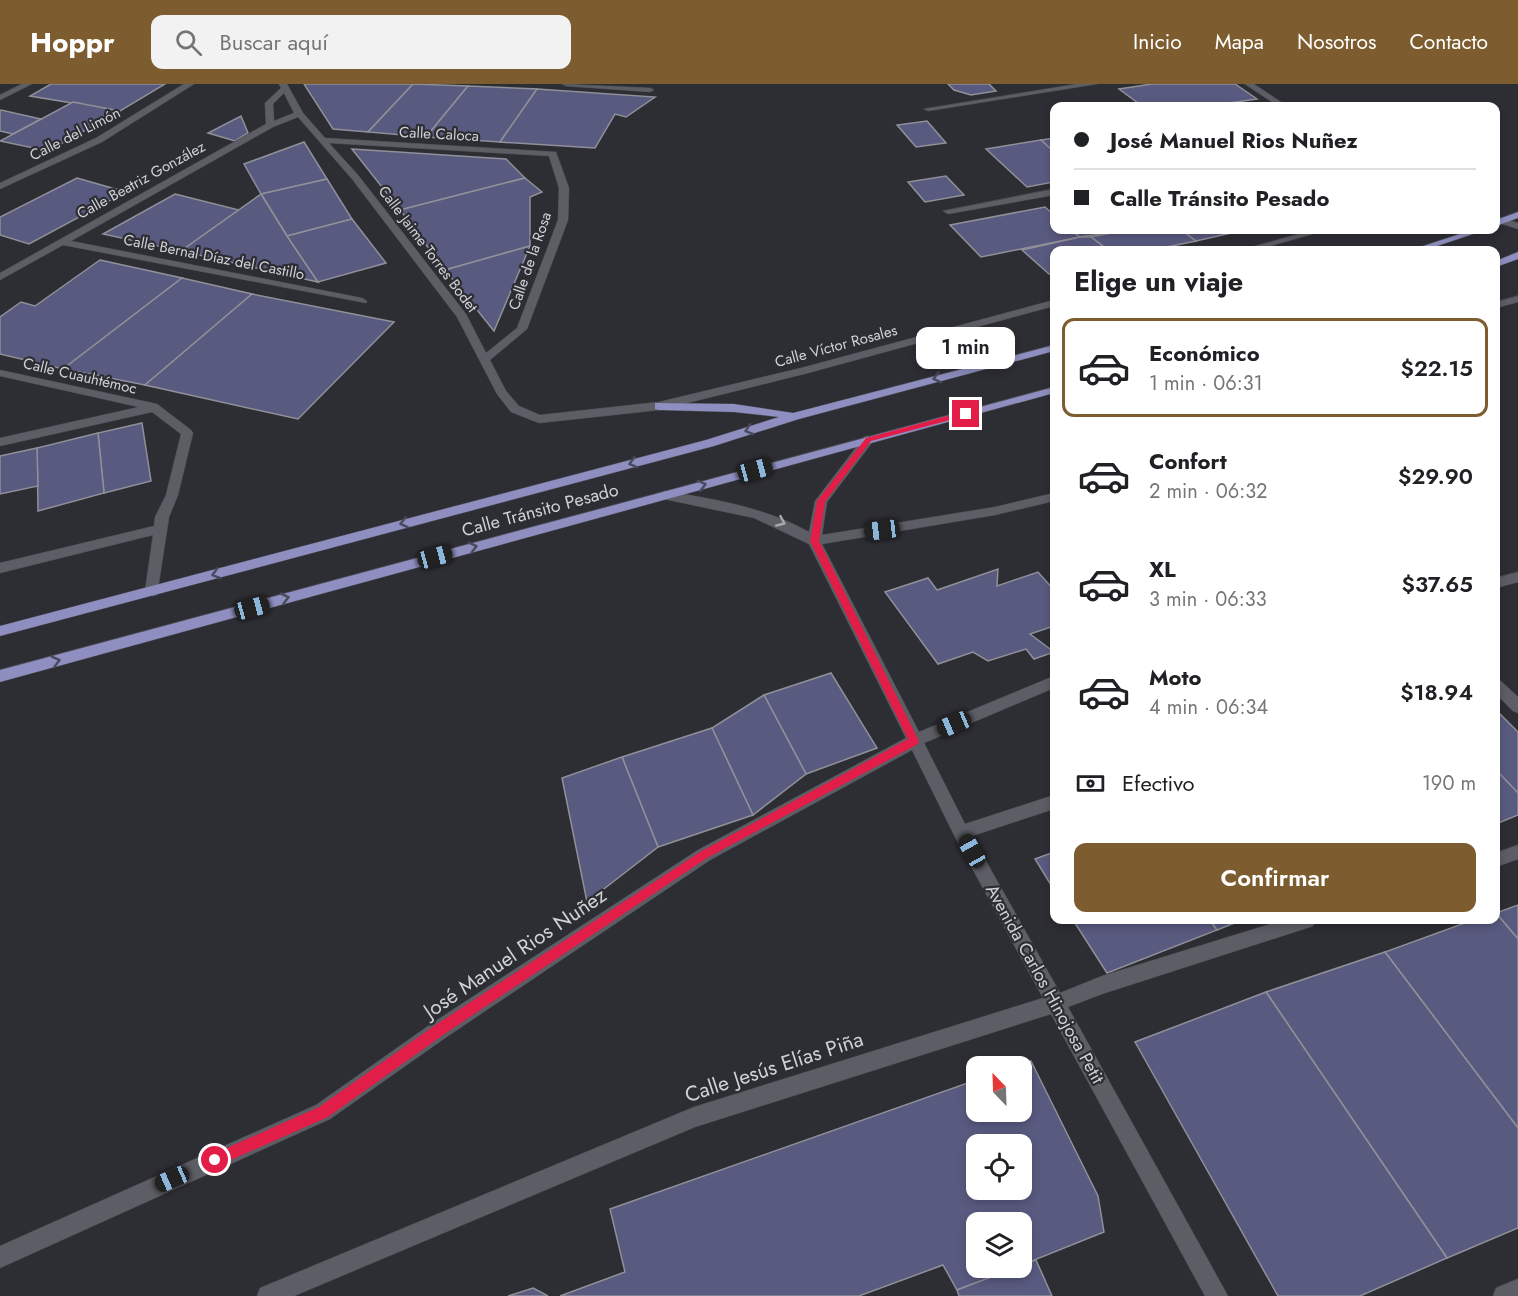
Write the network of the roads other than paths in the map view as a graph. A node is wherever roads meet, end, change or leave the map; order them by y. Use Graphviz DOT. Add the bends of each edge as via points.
graph roads {
  1 [pos="28,84"];
  2 [pos="190,84"];
  3 [pos="566,84"];
  4 [pos="1093,84"];
  5 [pos="1248,84"];
  6 [pos="284,86"];
  7 [pos="650,90"];
  8 [pos="0,98"];
  9 [pos="1277,102"];
  10 [pos="928,109"];
  11 [pos="299,114"];
  12 [pos="270,125"];
  13 [pos="323,140"];
  14 [pos="553,154"];
  15 [pos="0,186"];
  16 [pos="1050,193"];
  17 [pos="948,211"];
  18 [pos="1518,214"];
  19 [pos="1500,220"];
  20 [pos="1500,222"];
  21 [pos="1518,226"];
  22 [pos="1307,234"];
  23 [pos="1467,234"];
  24 [pos="62,242"];
  25 [pos="1261,246"];
  26 [pos="1429,246"];
  27 [pos="1518,255"];
  28 [pos="1500,262"];
  29 [pos="0,277"];
  30 [pos="1518,298"];
  31 [pos="362,301"];
  32 [pos="1050,304"];
  33 [pos="1500,304"];
  34 [pos="1050,349"];
  35 [pos="484,360"];
  36 [pos="0,373"];
  37 [pos="1050,391"];
  38 [pos="659,406"];
  39 [pos="153,407"];
  40 [pos="795,416"];
  41 [pos="868,440"];
  42 [pos="0,441"];
  43 [pos="664,495"];
  44 [pos="1050,499"];
  45 [pos="160,529"];
  46 [pos="814,541"];
  47 [pos="0,568"];
  48 [pos="1518,577"];
  49 [pos="1500,582"];
  50 [pos="152,591"];
  51 [pos="0,631"];
  52 [pos="0,676"];
  53 [pos="1050,684"];
  54 [pos="1500,689"];
  55 [pos="1518,706"];
  56 [pos="914,741"];
  57 [pos="1050,803"];
  58 [pos="961,832"];
  59 [pos="1518,852"];
  60 [pos="1500,859"];
  61 [pos="1294,924"];
  62 [pos="1056,1003"];
  63 [pos="0,1257"];
  64 [pos="1518,1290"];
  65 [pos="268,1296"];
  66 [pos="1217,1296"];
  67 [pos="1504,1296"];
  1 -- 8 [label="street"];
  2 -- 15 [label="street, Calle del Limón" via="99,140"];
  3 -- 7 [label="street"];
  4 -- 10 [label="street"];
  5 -- 9 [label="street"];
  6 -- 11 [label="street, Calle Jaime Torres Bodet"];
  6 -- 12 [label="street" via="269,103"];
  11 -- 12 [label="street, Calle Beatriz González"];
  11 -- 13 [label="street, Calle Jaime Torres Bodet"];
  12 -- 24 [label="street, Calle Beatriz González"];
  13 -- 14 [label="street, Calle Caloca"];
  13 -- 35 [label="street, Calle Jaime Torres Bodet" via="462,316"];
  14 -- 35 [label="street, Calle de la Rosa" via="564,188 562,220 522,328"];
  16 -- 17 [label="street"];
  18 -- 19 [label="main road"];
  20 -- 21 [label="street"];
  22 -- 25 [label="street"];
  23 -- 26 [label="main road"];
  24 -- 29 [label="street, Calle Beatriz González"];
  24 -- 31 [label="street, Calle Bernal Díaz del Castillo"];
  27 -- 28 [label="main road"];
  30 -- 33 [label="street"];
  32 -- 38 [label="street, Calle Víctor Rosales"];
  34 -- 40 [label="main road, Calle Tránsito Pesado, one-way"];
  35 -- 38 [label="street, Calle Jaime Torres Bodet" via="515,409 539,419"];
  36 -- 39 [label="street, Calle Cuauhtémoc"];
  37 -- 41 [label="main road, Calle Tránsito Pesado"];
  38 -- 40 [label="main road" via="734,408"];
  39 -- 42 [label="street"];
  39 -- 45 [label="street" via="187,433"];
  40 -- 50 [label="main road, Calle Tránsito Pesado, one-way" via="710,443"];
  43 -- 41 [label="main road, Calle Tránsito Pesado, one-way"];
  41 -- 46 [label="street" via="821,501"];
  43 -- 46 [label="street, one-way" via="752,510"];
  52 -- 43 [label="main road, Calle Tránsito Pesado, one-way"];
  44 -- 46 [label="street"];
  45 -- 47 [label="street"];
  45 -- 50 [label="street"];
  46 -- 56 [label="street, Avenida Carlos Hinojosa Petit"];
  48 -- 49 [label="street"];
  50 -- 51 [label="main road, Calle Tránsito Pesado"];
  53 -- 56 [label="street, José Manuel Rios Nuñez"];
  54 -- 55 [label="street"];
  56 -- 58 [label="street, Avenida Carlos Hinojosa Petit"];
  56 -- 63 [label="street, José Manuel Rios Nuñez" via="704,855 438,1030 323,1112"];
  57 -- 58 [label="street"];
  58 -- 62 [label="street, Avenida Carlos Hinojosa Petit"];
  59 -- 60 [label="street"];
  61 -- 62 [label="street, Calle Jesús Elías Piña"];
  62 -- 65 [label="street, Calle Jesús Elías Piña" via="694,1117"];
  62 -- 66 [label="street, Avenida Carlos Hinojosa Petit"];
  64 -- 67 [label="street"];
}
